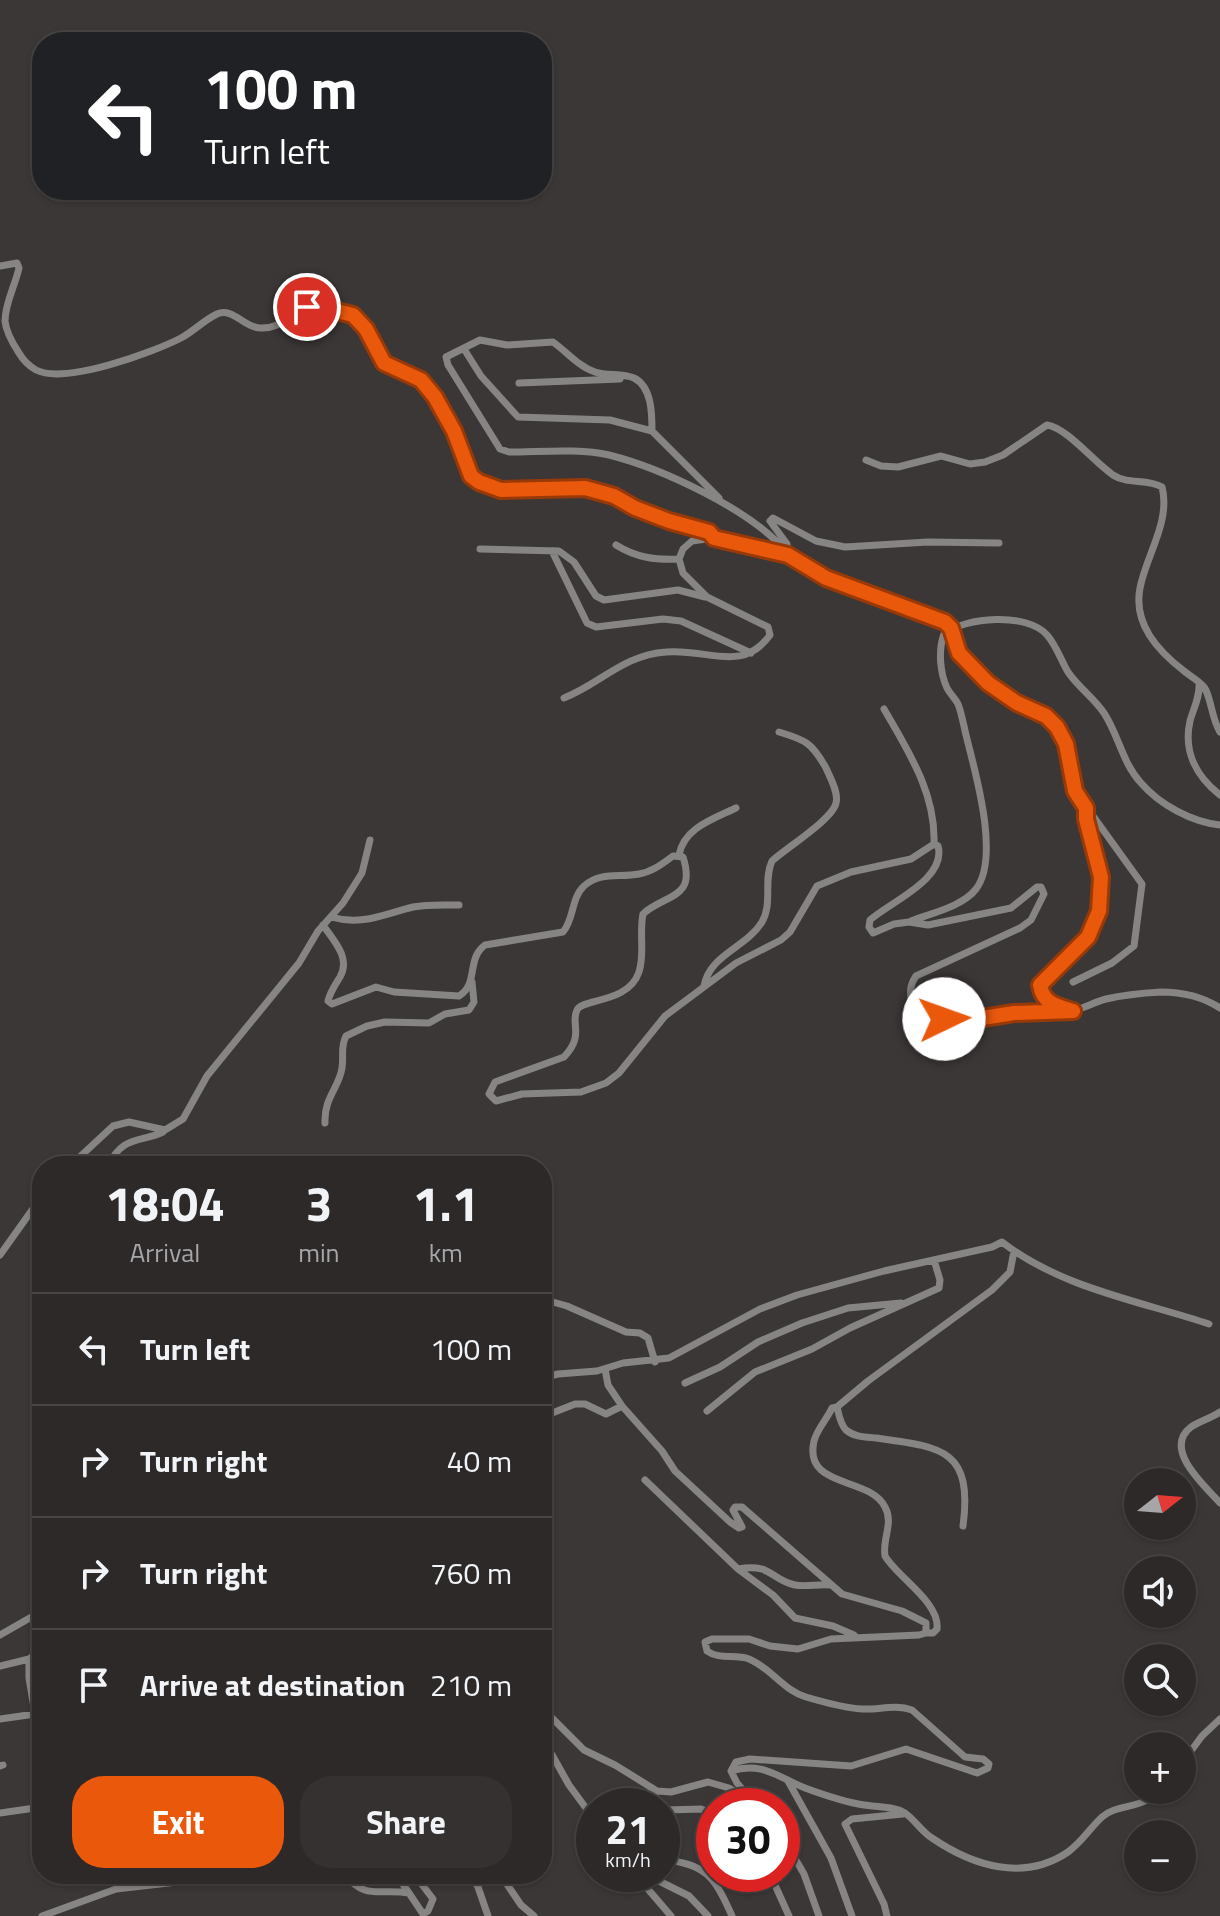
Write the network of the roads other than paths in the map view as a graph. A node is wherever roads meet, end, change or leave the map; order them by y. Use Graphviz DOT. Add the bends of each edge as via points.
graph roads {
  1 [pos="0,266"];
  2 [pos="464,349"];
  3 [pos="634,378"];
  4 [pos="519,383"];
  5 [pos="652,431"];
  6 [pos="866,460"];
  7 [pos="721,501"];
  8 [pos="714,538"];
  9 [pos="999,543"];
  10 [pos="616,545"];
  11 [pos="480,549"];
  12 [pos="552,551"];
  13 [pos="788,555"];
  14 [pos="679,559"];
  15 [pos="707,597"];
  16 [pos="951,628"];
  17 [pos="751,653"];
  18 [pos="1199,683"];
  19 [pos="564,698"];
  20 [pos="884,709"];
  21 [pos="779,732"];
  22 [pos="1220,732"];
  23 [pos="1220,795"];
  24 [pos="736,808"];
  25 [pos="1086,808"];
  26 [pos="1220,825"];
  27 [pos="370,840"];
  28 [pos="934,844"];
  29 [pos="679,855"];
  30 [pos="459,905"];
  31 [pos="331,917"];
  32 [pos="909,922"];
  33 [pos="323,925"];
  34 [pos="472,981"];
  35 [pos="1073,982"];
  36 [pos="704,986"];
  37 [pos="1220,1008"];
  38 [pos="1073,1011"];
  39 [pos="325,1123"];
  40 [pos="165,1130"];
  41 [pos="81,1156"];
  42 [pos="114,1156"];
  43 [pos="32,1210"];
  44 [pos="1014,1251"];
  45 [pos="0,1255"];
  46 [pos="934,1260"];
  47 [pos="552,1302"];
  48 [pos="907,1302"];
  49 [pos="1209,1324"];
  50 [pos="655,1362"];
  51 [pos="605,1369"];
  52 [pos="552,1376"];
  53 [pos="685,1383"];
  54 [pos="622,1406"];
  55 [pos="837,1407"];
  56 [pos="707,1411"];
  57 [pos="1220,1412"];
  58 [pos="552,1413"];
  59 [pos="645,1480"];
  60 [pos="1220,1503"];
  61 [pos="963,1526"];
  62 [pos="738,1569"];
  63 [pos="832,1585"];
  64 [pos="32,1617"];
  65 [pos="926,1633"];
  66 [pos="0,1635"];
  67 [pos="863,1638"];
  68 [pos="32,1657"];
  69 [pos="29,1659"];
  70 [pos="0,1666"];
  71 [pos="32,1696"];
  72 [pos="32,1714"];
  73 [pos="552,1718"];
  74 [pos="0,1719"];
  75 [pos="1220,1719"];
  76 [pos="1196,1744"];
  77 [pos="552,1755"];
  78 [pos="731,1771"];
  79 [pos="788,1781"];
  80 [pos="650,1786"];
  81 [pos="726,1788"];
  82 [pos="741,1788"];
  83 [pos="576,1795"];
  84 [pos="1137,1804"];
  85 [pos="32,1808"];
  86 [pos="0,1813"];
  87 [pos="905,1813"];
  88 [pos="680,1862"];
  89 [pos="800,1867"];
  90 [pos="119,1884"];
  91 [pos="160,1884"];
  92 [pos="353,1884"];
  93 [pos="403,1884"];
  94 [pos="423,1884"];
  95 [pos="476,1884"];
  96 [pos="507,1884"];
  97 [pos="116,1889"];
  98 [pos="650,1892"];
  99 [pos="680,1892"];
  100 [pos="778,1892"];
  101 [pos="409,1893"];
  102 [pos="42,1916"];
  103 [pos="488,1916"];
  104 [pos="534,1916"];
  105 [pos="671,1916"];
  106 [pos="708,1916"];
  107 [pos="732,1916"];
  108 [pos="789,1916"];
  109 [pos="819,1916"];
  110 [pos="852,1916"];
  111 [pos="887,1916"];
  1 -- 8 [label="street" via="13,262 19,268 5,324 23,360 38,371 59,374 112,364 183,337 219,313 266,328 307,307 338,310 353,315 366,329 384,363 421,380 435,397 471,476 479,482 501,490 585,488"];
  2 -- 3 [label="street" via="480,340 507,345 553,342 596,373"];
  2 -- 5 [label="street" via="518,417 610,420"];
  2 -- 7 [label="street" via="446,357 448,365 500,449 607,454"];
  3 -- 4 [label="street"];
  3 -- 5 [label="street" via="645,388"];
  5 -- 7 [label="street"];
  6 -- 18 [label="street" via="898,467 941,456 970,464 985,462 1047,425 1058,427 1117,478 1162,487 1158,531 1139,590 1140,615 1159,651"];
  7 -- 13 [label="street"];
  8 -- 13 [label="street"];
  8 -- 14 [label="street" via="692,541"];
  9 -- 13 [label="street" via="845,547 816,541 773,518"];
  10 -- 14 [label="street" via="654,560"];
  11 -- 12 [label="street"];
  12 -- 15 [label="street" via="574,562 604,600 678,590"];
  12 -- 17 [label="street" via="587,623 596,627 681,621"];
  13 -- 16 [label="street" via="826,578"];
  14 -- 15 [label="street" via="683,573"];
  15 -- 17 [label="street" via="768,627 770,635"];
  16 -- 25 [label="street" via="959,653 988,683 1057,727 1066,744 1075,791"];
  16 -- 26 [label="street" via="993,619 1046,633 1068,672 1104,713 1125,763 1142,784 1185,815"];
  16 -- 32 [label="street" via="941,643 943,675 958,703 981,790 984,875 963,900"];
  17 -- 19 [label="street" via="745,657 666,652 643,657"];
  18 -- 22 [label="street"];
  18 -- 23 [label="street" via="1189,748 1195,768"];
  20 -- 28 [label="street" via="928,794"];
  21 -- 36 [label="street" via="814,747 828,772 836,804 828,817 772,861 763,920 706,974"];
  24 -- 29 [label="street" via="699,826 684,839"];
  25 -- 35 [label="street" via="1142,884 1134,946"];
  25 -- 38 [label="street" via="1101,877 1099,911 1088,937 1040,985 1048,1003"];
  27 -- 31 [label="street" via="362,873"];
  28 -- 32 [label="street" via="940,854 934,870 882,909 869,927 873,933"];
  28 -- 36 [label="street" via="911,859 851,872 817,886 781,940"];
  29 -- 34 [label="street" via="639,874 591,881 581,889 563,932 485,945 474,959"];
  29 -- 36 [label="street" via="686,883 667,902 643,914 639,973 609,1000 578,1007 576,1037 564,1057 495,1082 490,1099 581,1092 606,1083 665,1016"];
  30 -- 31 [label="street" via="415,907 361,921"];
  31 -- 33 [label="street"];
  32 -- 38 [label="street" via="928,925 1011,908 1041,887 1044,894 1031,920 916,976 910,995 916,1007 944,1019"];
  33 -- 34 [label="street" via="344,959 343,972 329,994 332,1004 376,987 459,996"];
  33 -- 40 [label="street" via="299,963 207,1076 183,1119"];
  34 -- 39 [label="street" via="474,1002 469,1010 429,1023 385,1022 346,1036 342,1071 330,1093"];
  37 -- 38 [label="street" via="1166,992 1106,999"];
  40 -- 41 [label="street" via="129,1122 113,1126"];
  40 -- 42 [label="street" via="140,1137"];
  43 -- 45 [label="street"];
  44 -- 46 [label="street" via="1002,1242"];
  44 -- 49 [label="street" via="1063,1278"];
  44 -- 55 [label="street" via="1010,1272 992,1290"];
  46 -- 48 [label="street" via="939,1288"];
  46 -- 50 [label="street" via="797,1295"];
  47 -- 50 [label="street" via="640,1333 648,1338"];
  48 -- 53 [label="street" via="848,1308 802,1323"];
  48 -- 56 [label="street" via="755,1372"];
  50 -- 51 [label="street"];
  51 -- 52 [label="street"];
  51 -- 54 [label="street"];
  54 -- 58 [label="street" via="606,1414 575,1404"];
  54 -- 63 [label="street" via="675,1471 730,1522 742,1527 733,1510 742,1507"];
  55 -- 61 [label="street" via="844,1427 854,1435 935,1449 951,1460 966,1491"];
  55 -- 65 [label="street" via="815,1437 815,1460 825,1475 867,1489 882,1501 889,1524 885,1556 934,1612 938,1627"];
  57 -- 60 [label="street" via="1190,1428 1180,1448"];
  59 -- 62 [label="street"];
  62 -- 63 [label="street" via="768,1570 796,1585"];
  62 -- 67 [label="street" via="795,1618"];
  63 -- 65 [label="street" via="842,1594 920,1618"];
  64 -- 66 [label="street"];
  65 -- 67 [label="street"];
  67 -- 78 [label="street" via="831,1639 798,1649 749,1639 712,1639 704,1644 713,1655 755,1662 787,1689 808,1698 861,1709 912,1710 965,1757 987,1761 988,1768 977,1773 963,1770 906,1749 851,1766 742,1760"];
  68 -- 69 [label="street"];
  69 -- 70 [label="street"];
  69 -- 71 [label="street"];
  72 -- 74 [label="street"];
  73 -- 80 [label="street" via="584,1750"];
  75 -- 76 [label="street"];
  77 -- 83 [label="street"];
  78 -- 79 [label="street" via="762,1768"];
  78 -- 82 [label="street"];
  79 -- 87 [label="street" via="840,1800"];
  79 -- 110 [label="street" via="831,1858"];
  80 -- 81 [label="street" via="662,1793 700,1782"];
  84 -- 87 [label="street" via="1102,1816 1067,1853 1018,1870 952,1851"];
  85 -- 86 [label="street"];
  87 -- 111 [label="street" via="845,1824"];
  88 -- 107 [label="street" via="705,1870"];
  89 -- 109 [label="street"];
  90 -- 97 [label="street"];
  91 -- 97 [label="street"];
  92 -- 101 [label="street" via="371,1892"];
  93 -- 101 [label="street"];
  94 -- 101 [label="street" via="433,1899 428,1911 421,1913"];
  95 -- 103 [label="street"];
  96 -- 104 [label="street"];
  97 -- 102 [label="street"];
  98 -- 105 [label="street"];
  99 -- 106 [label="street"];
  100 -- 108 [label="street"];
}
